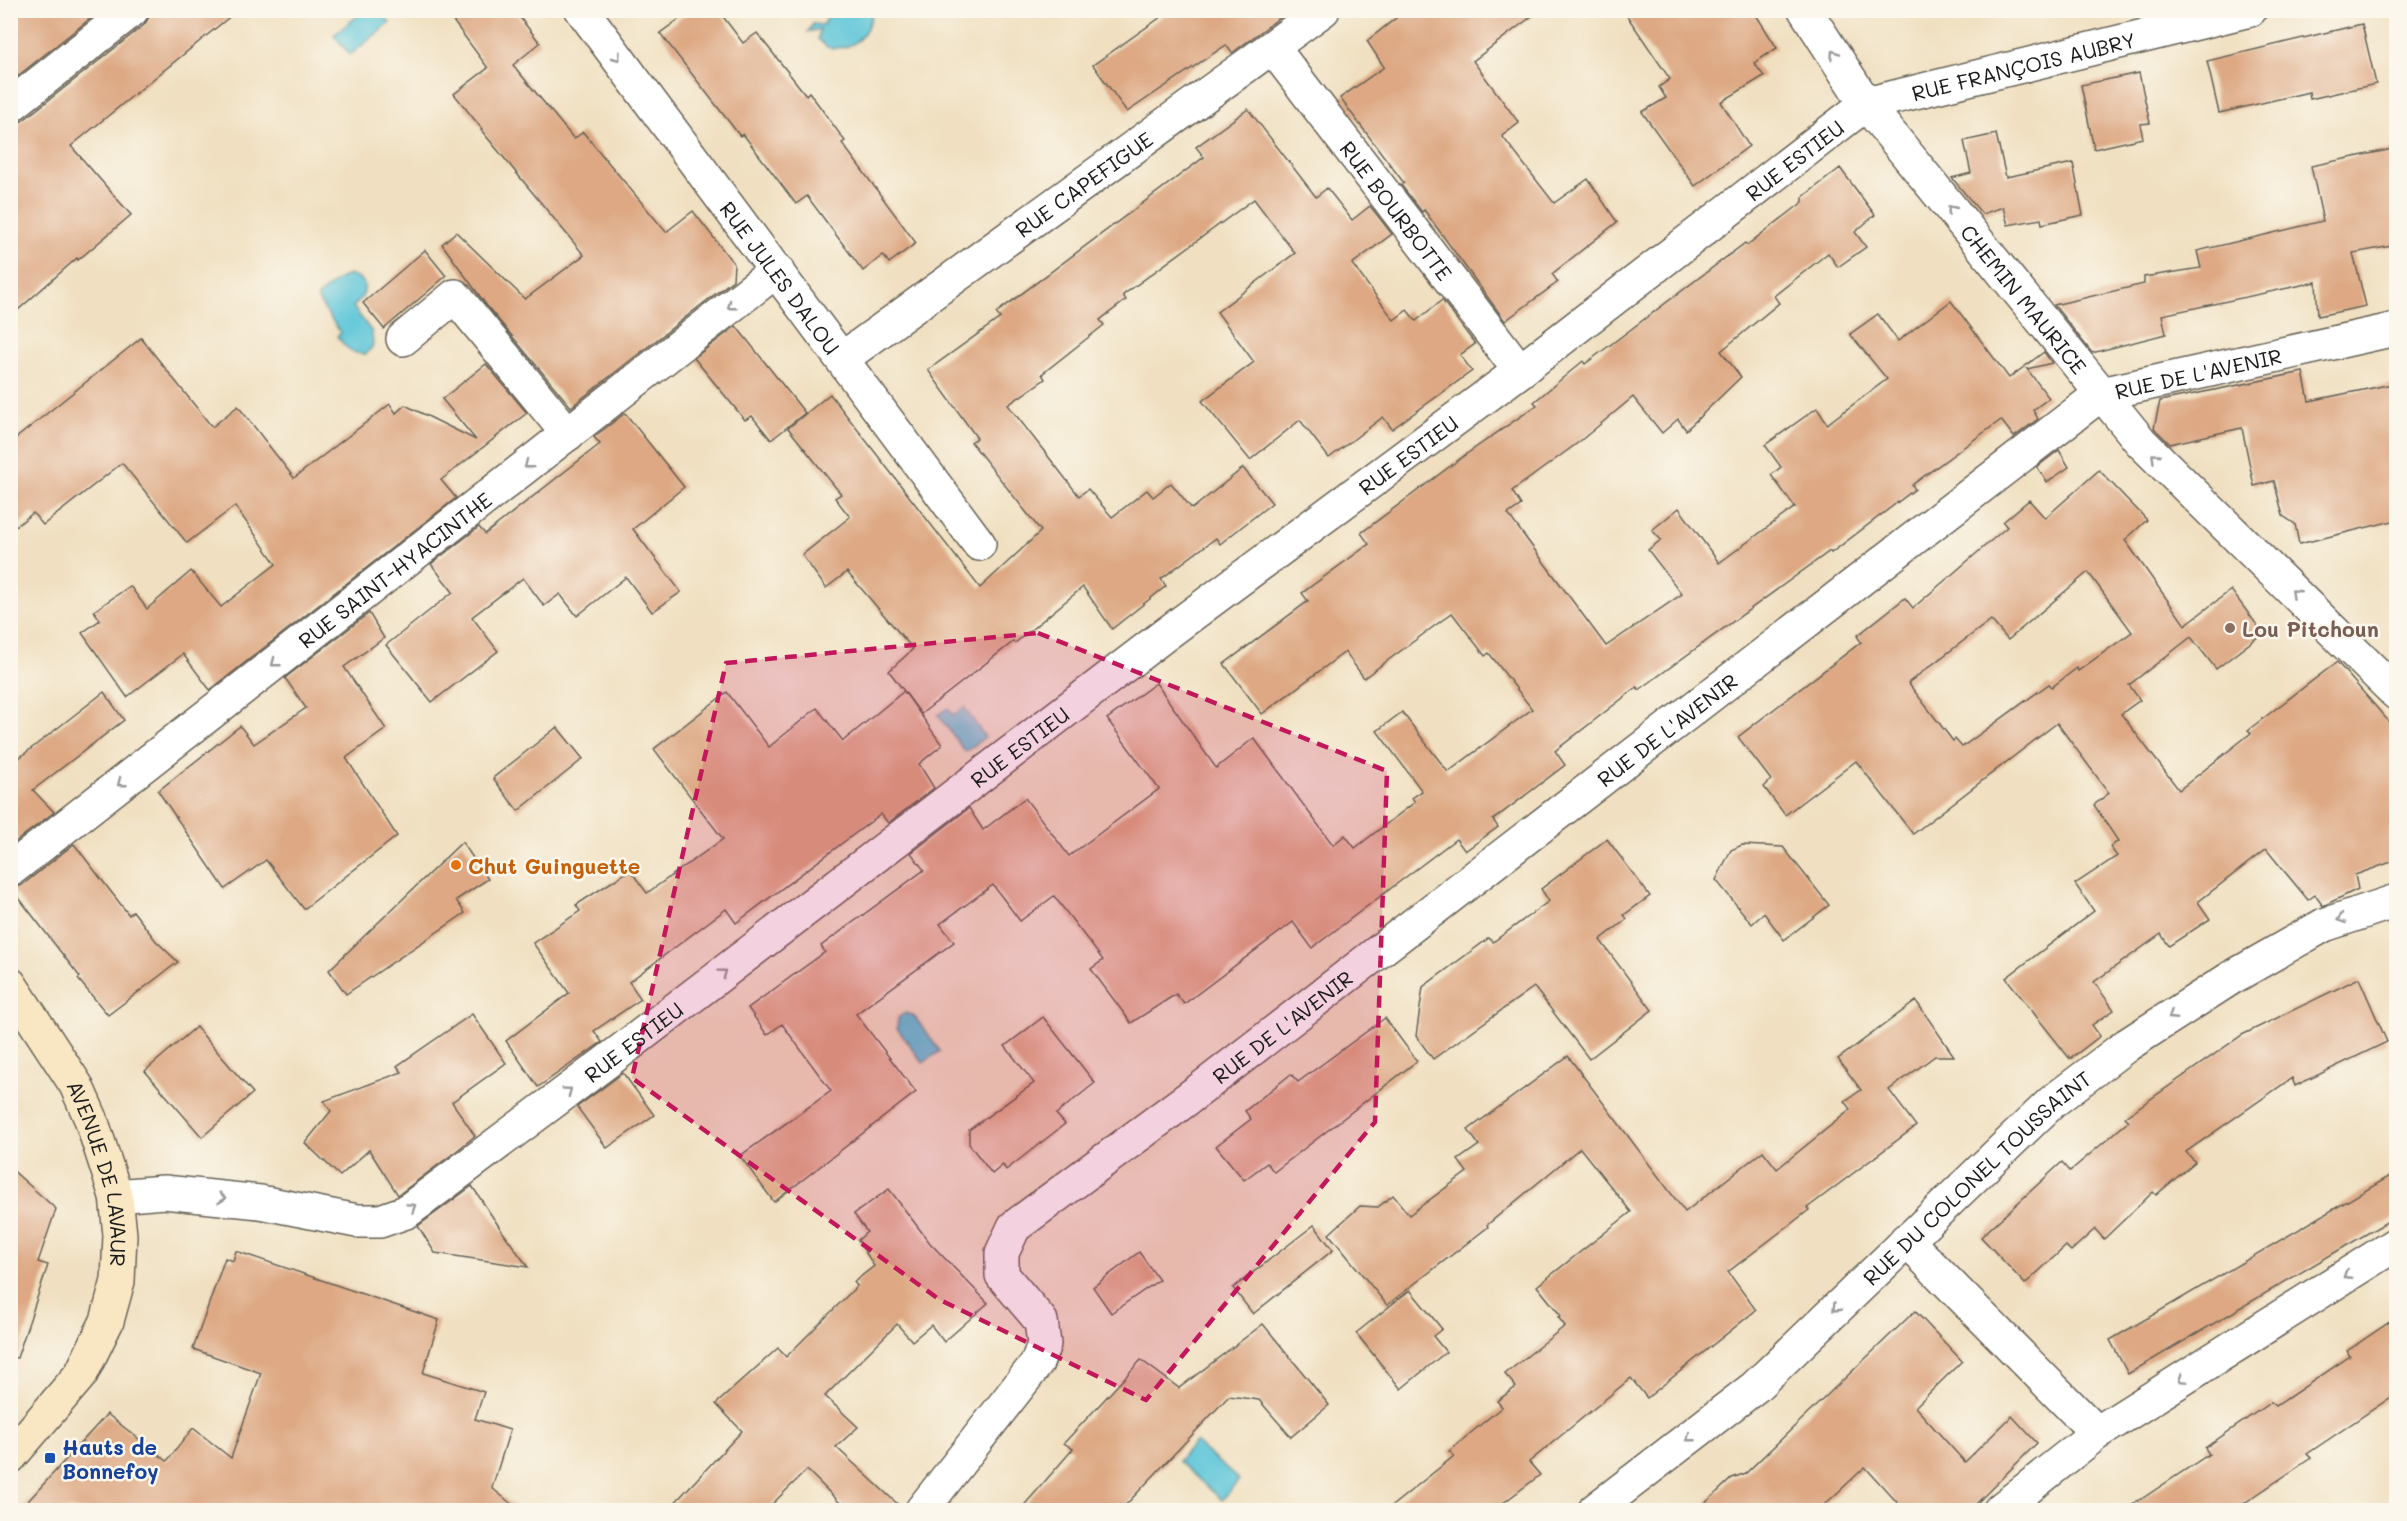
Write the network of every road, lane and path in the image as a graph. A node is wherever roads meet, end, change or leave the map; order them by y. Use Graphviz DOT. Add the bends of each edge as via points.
graph roads {
  1 [pos="132,10"];
  2 [pos="1323,10"];
  3 [pos="1805,10"];
  4 [pos="2250,10"];
  5 [pos="582,11"];
  6 [pos="1273,48"];
  7 [pos="1866,104"];
  8 [pos="10,106"];
  9 [pos="777,270"];
  10 [pos="2397,329"];
  11 [pos="404,339"];
  12 [pos="843,358"];
  13 [pos="1520,371"];
  14 [pos="2101,394"];
  15 [pos="568,434"];
  16 [pos="980,544"];
  17 [pos="2397,693"];
  18 [pos="10,870"];
  19 [pos="2397,901"];
  20 [pos="10,984"];
  21 [pos="116,1196"];
  22 [pos="1906,1240"];
  23 [pos="2397,1244"];
  24 [pos="2097,1432"];
  25 [pos="10,1457"];
  26 [pos="922,1510"];
  27 [pos="1595,1510"];
  28 [pos="2000,1510"];
  1 -- 8 [label="street"];
  2 -- 6 [label="street, RUE CAPEFIGUE"];
  7 -- 3 [label="street, CHEMIN MAURICE, one-way"];
  4 -- 7 [label="street, RUE FRANÇOIS AUBRY"];
  5 -- 9 [label="street, RUE JULES DALOU, one-way"];
  6 -- 12 [label="street, RUE CAPEFIGUE"];
  6 -- 13 [label="street, RUE BOURBOTTE"];
  7 -- 13 [label="street, RUE ESTIEU"];
  14 -- 7 [label="street, CHEMIN MAURICE, one-way"];
  9 -- 12 [label="street, RUE JULES DALOU"];
  9 -- 15 [label="street, RUE SAINT-HYACINTHE, one-way"];
  10 -- 14 [label="street, RUE DE L'AVENIR"];
  11 -- 15 [label="street" via="455,296"];
  12 -- 16 [label="street, RUE JULES DALOU"];
  21 -- 13 [label="street, RUE ESTIEU, one-way" via="164,1192 260,1202 357,1221 380,1221 406,1212 1162,636"];
  17 -- 14 [label="street, CHEMIN MAURICE, one-way" via="2141,442"];
  14 -- 26 [label="street, RUE DE L'AVENIR" via="1208,1084 1014,1227 1002,1253 1002,1275 1041,1321 1044,1344 1037,1363"];
  15 -- 18 [label="street, RUE SAINT-HYACINTHE, one-way"];
  19 -- 22 [label="street, RUE DU COLONEL TOUSSAINT, one-way" via="2324,925 2231,978 2127,1045 2052,1102"];
  20 -- 21 [label="street, AVENUE DE LAVAUR" via="76,1085"];
  21 -- 25 [label="street, AVENUE DE LAVAUR" via="120,1235 117,1281 107,1321 81,1374"];
  22 -- 24 [label="street"];
  22 -- 27 [label="street, RUE DU COLONEL TOUSSAINT, one-way" via="1755,1387"];
  23 -- 24 [label="street, one-way"];
  24 -- 28 [label="street"];
}
